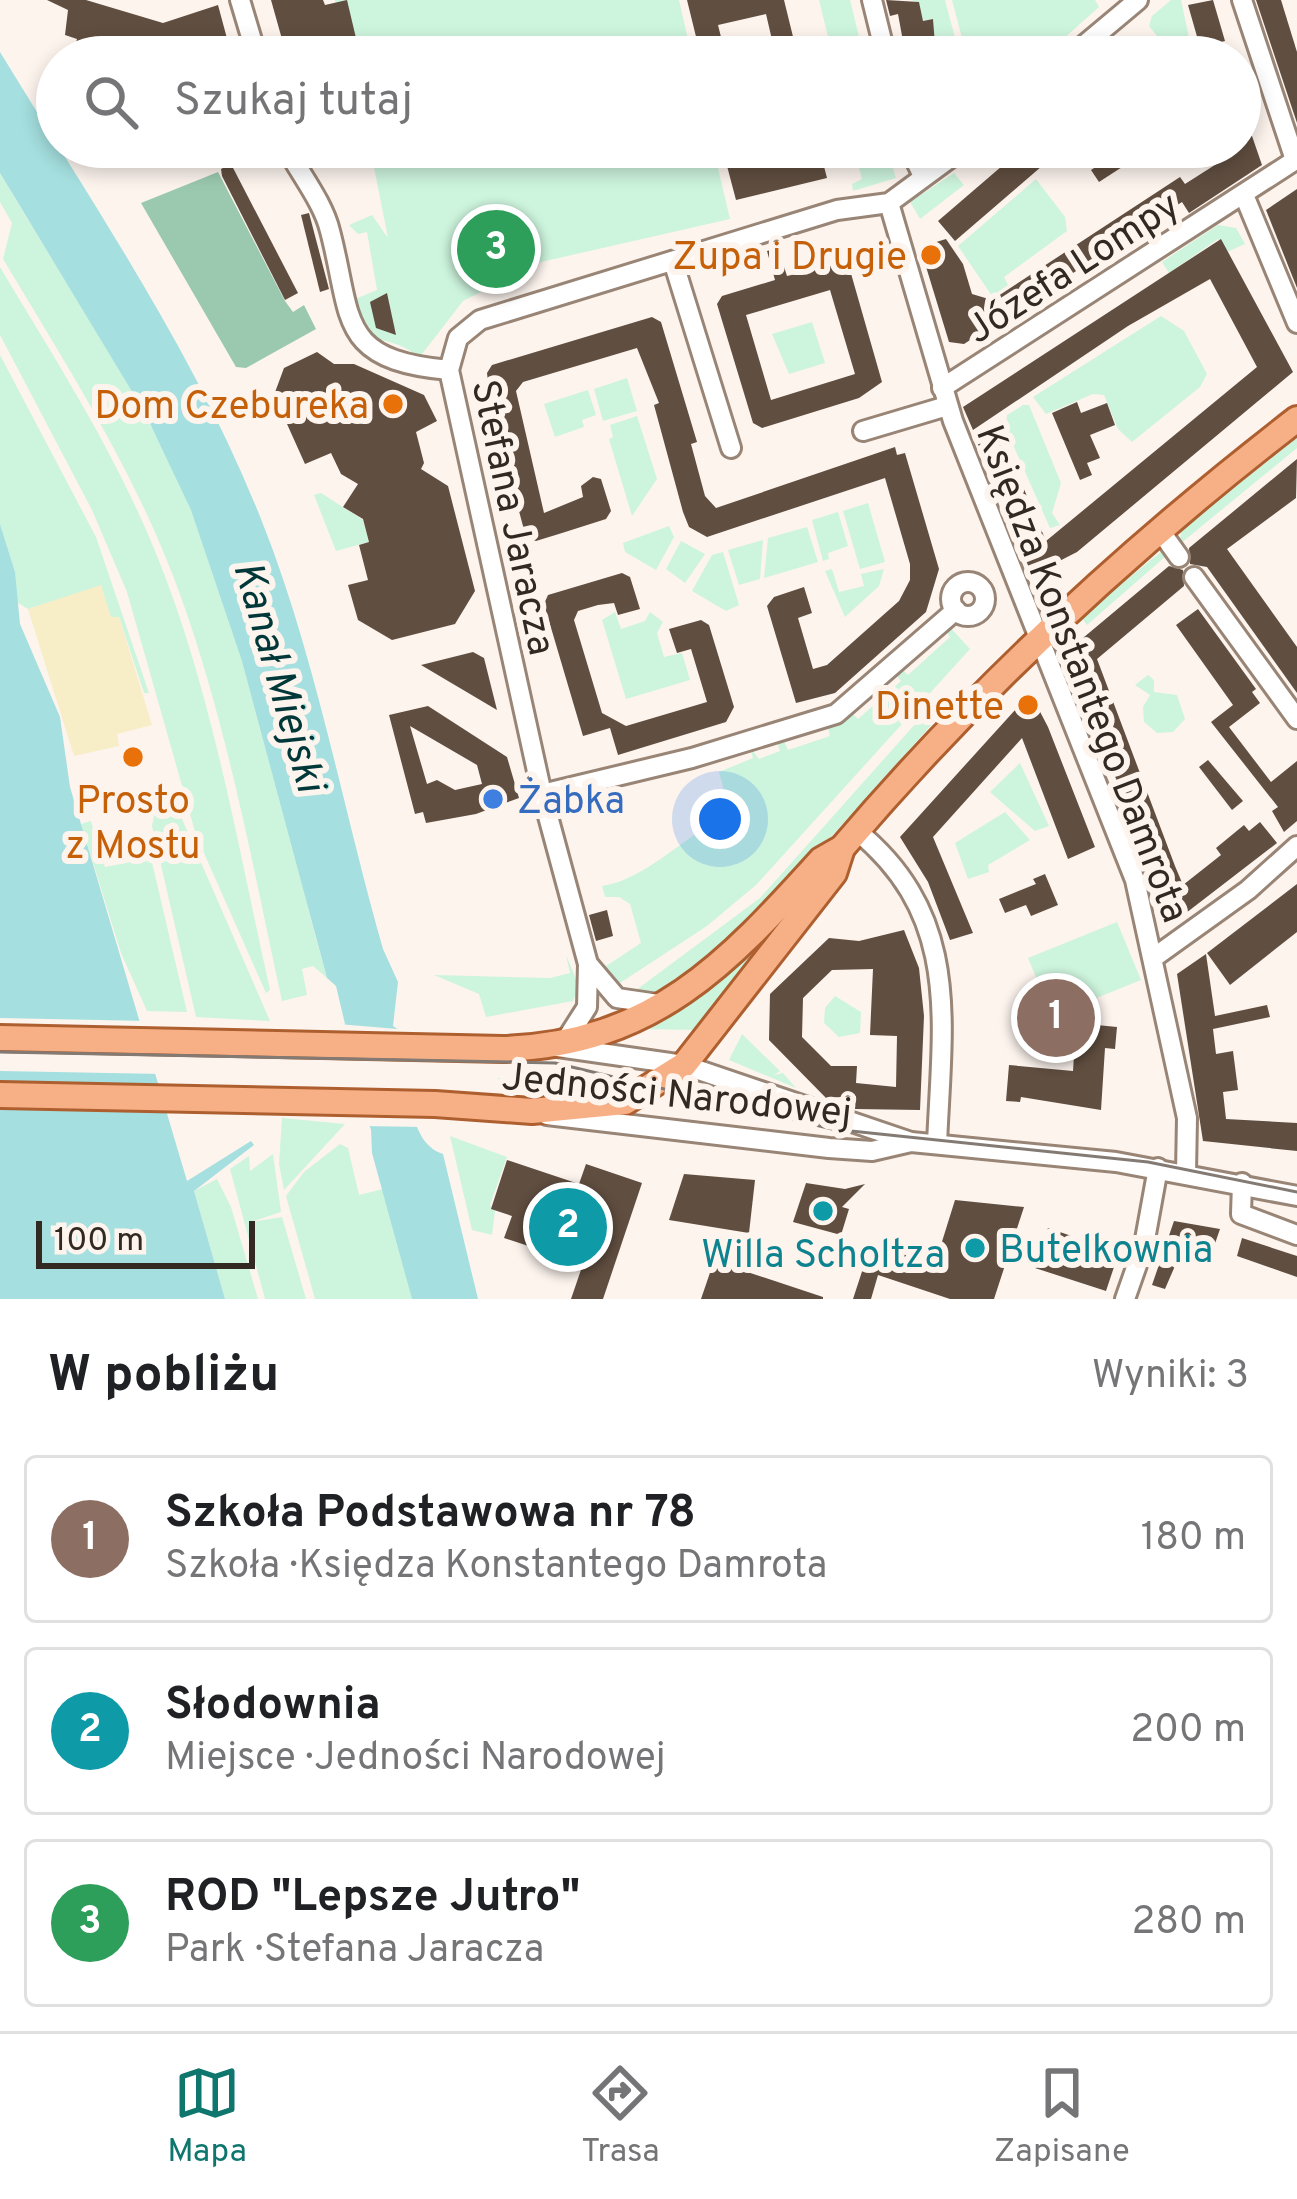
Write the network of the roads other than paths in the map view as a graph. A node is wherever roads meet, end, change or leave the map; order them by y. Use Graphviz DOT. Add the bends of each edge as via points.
graph roads {
  1 [pos="240,0"];
  2 [pos="872,0"];
  3 [pos="1138,0"];
  4 [pos="1242,0"];
  5 [pos="251,36"];
  6 [pos="881,36"];
  7 [pos="1095,36"];
  8 [pos="1254,36"];
  9 [pos="1261,56"];
  10 [pos="1296,160"];
  11 [pos="297,168"];
  12 [pos="919,168"];
  13 [pos="935,168"];
  14 [pos="923,176"];
  15 [pos="1244,195"];
  16 [pos="889,203"];
  17 [pos="673,261"];
  18 [pos="1297,323"];
  19 [pos="449,370"];
  20 [pos="944,397"];
  21 [pos="1297,419"];
  22 [pos="863,431"];
  23 [pos="731,448"];
  24 [pos="1159,529"];
  25 [pos="1179,556"];
  26 [pos="1194,578"];
  27 [pos="956,610"];
  28 [pos="1038,638"];
  29 [pos="1297,719"];
  30 [pos="542,794"];
  31 [pos="849,840"];
  32 [pos="1297,846"];
  33 [pos="1156,956"];
  34 [pos="588,964"];
  35 [pos="669,1004"];
  36 [pos="0,1038"];
  37 [pos="558,1045"];
  38 [pos="684,1065"];
  39 [pos="0,1095"];
  40 [pos="532,1112"];
  41 [pos="911,1142"];
  42 [pos="938,1144"];
  43 [pos="1159,1168"];
  44 [pos="1186,1172"];
  45 [pos="1242,1184"];
  46 [pos="1297,1196"];
  47 [pos="1297,1235"];
  48 [pos="1124,1299"];
  1 -- 5 [label="street"];
  2 -- 6 [label="street"];
  3 -- 7 [label="street"];
  4 -- 8 [label="street"];
  9 -- 10 [label="street"];
  10 -- 15 [label="street, Józefa Lompy"];
  11 -- 19 [label="street" via="329,226 355,334 373,349"];
  12 -- 14 [label="street"];
  13 -- 14 [label="street, Stefana Jaracza"];
  14 -- 16 [label="street, Stefana Jaracza"];
  15 -- 18 [label="street"];
  15 -- 20 [label="street, Józefa Lompy"];
  16 -- 17 [label="street, Stefana Jaracza"];
  16 -- 20 [label="street, Księdza Konstantego Damrota"];
  17 -- 19 [label="street, Stefana Jaracza" via="480,320 453,346"];
  17 -- 23 [label="street"];
  19 -- 30 [label="street, Stefana Jaracza"];
  20 -- 22 [label="street, Józefa Lompy"];
  20 -- 28 [label="street, Księdza Konstantego Damrota"];
  21 -- 24 [label="main road"];
  24 -- 25 [label="street"];
  24 -- 28 [label="main road"];
  26 -- 29 [label="street"];
  27 -- 30 [label="street" via="836,714"];
  28 -- 31 [label="main road"];
  28 -- 33 [label="street, Księdza Konstantego Damrota" via="1097,778"];
  30 -- 34 [label="street, Stefana Jaracza"];
  31 -- 35 [label="main road" via="723,964"];
  31 -- 38 [label="main road" via="834,873"];
  31 -- 42 [label="street" via="897,868 930,935 945,1023"];
  32 -- 33 [label="street"];
  33 -- 44 [label="street, Księdza Konstantego Damrota" via="1187,1118"];
  34 -- 35 [label="street" via="622,1001"];
  34 -- 37 [label="street, Stefana Jaracza" via="587,1007"];
  35 -- 37 [label="main road"];
  36 -- 37 [label="main road, Jedności Narodowej"];
  37 -- 38 [label="street, Jedności Narodowej"];
  38 -- 40 [label="main road" via="625,1102"];
  38 -- 41 [label="street, Jedności Narodowej"];
  39 -- 40 [label="main road, Jedności Narodowej"];
  40 -- 41 [label="street, Jedności Narodowej" via="830,1148"];
  41 -- 42 [label="street, Jedności Narodowej"];
  42 -- 43 [label="street, Jedności Narodowej"];
  43 -- 44 [label="street, Jedności Narodowej"];
  43 -- 48 [label="street"];
  44 -- 45 [label="street, Jedności Narodowej"];
  45 -- 46 [label="street, Jedności Narodowej"];
  45 -- 47 [label="street" via="1241,1214"];
}
